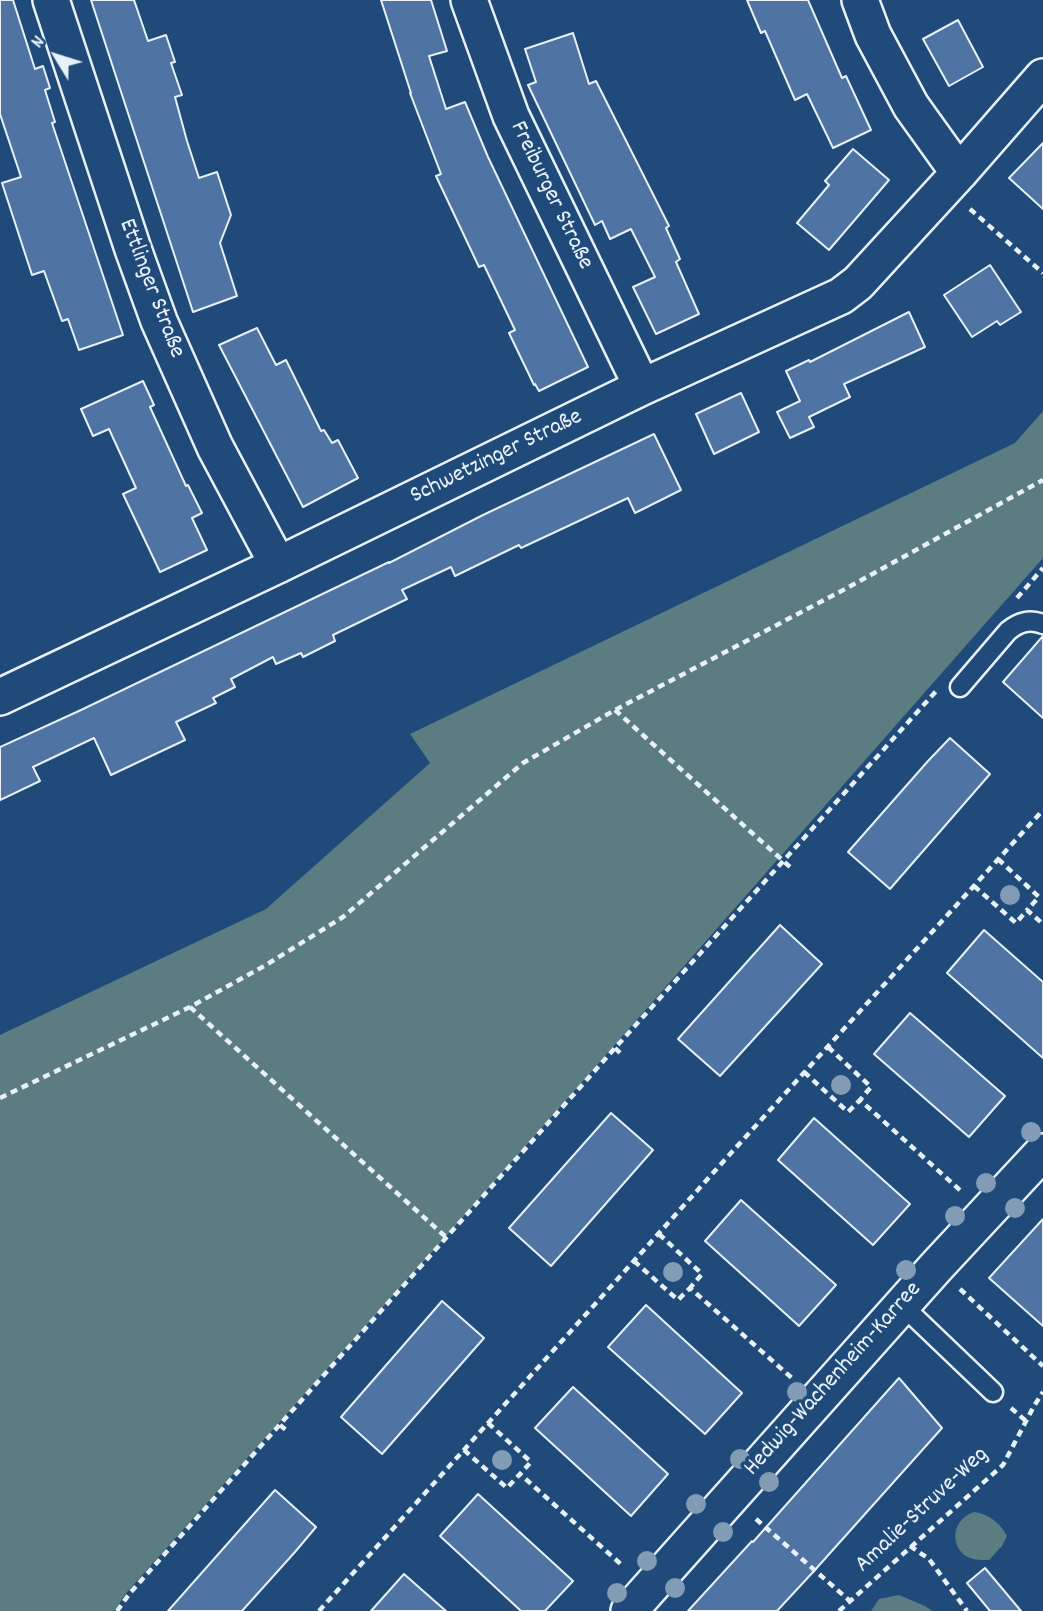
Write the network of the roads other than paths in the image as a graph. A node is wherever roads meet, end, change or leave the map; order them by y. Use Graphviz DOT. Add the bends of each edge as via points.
graph roads {
  1 [pos="51,0"];
  2 [pos="470,0"];
  3 [pos="860,0"];
  4 [pos="1043,77"];
  5 [pos="952,179"];
  6 [pos="642,387"];
  7 [pos="278,565"];
  8 [pos="1043,624"];
  9 [pos="960,687"];
  10 [pos="0,697"];
  11 [pos="1043,1152"];
  12 [pos="902,1305"];
  13 [pos="993,1392"];
  14 [pos="639,1600"];
  1 -- 7 [label="street, Ettlinger Straße" via="159,321 215,447"];
  2 -- 6 [label="street, Freiburger Straße" via="511,116"];
  3 -- 5 [label="street" via="873,35"];
  4 -- 5 [label="street, Schwetzinger Straße"];
  5 -- 6 [label="street, Schwetzinger Straße" via="841,296"];
  6 -- 7 [label="street, Schwetzinger Straße"];
  7 -- 10 [label="street, Schwetzinger Straße"];
  8 -- 9 [label="lane" via="1016,624"];
  11 -- 12 [label="street, Hedwig-Wachenheim-Karree"];
  12 -- 13 [label="lane"];
  12 -- 14 [label="street, Hedwig-Wachenheim-Karree"];
}
